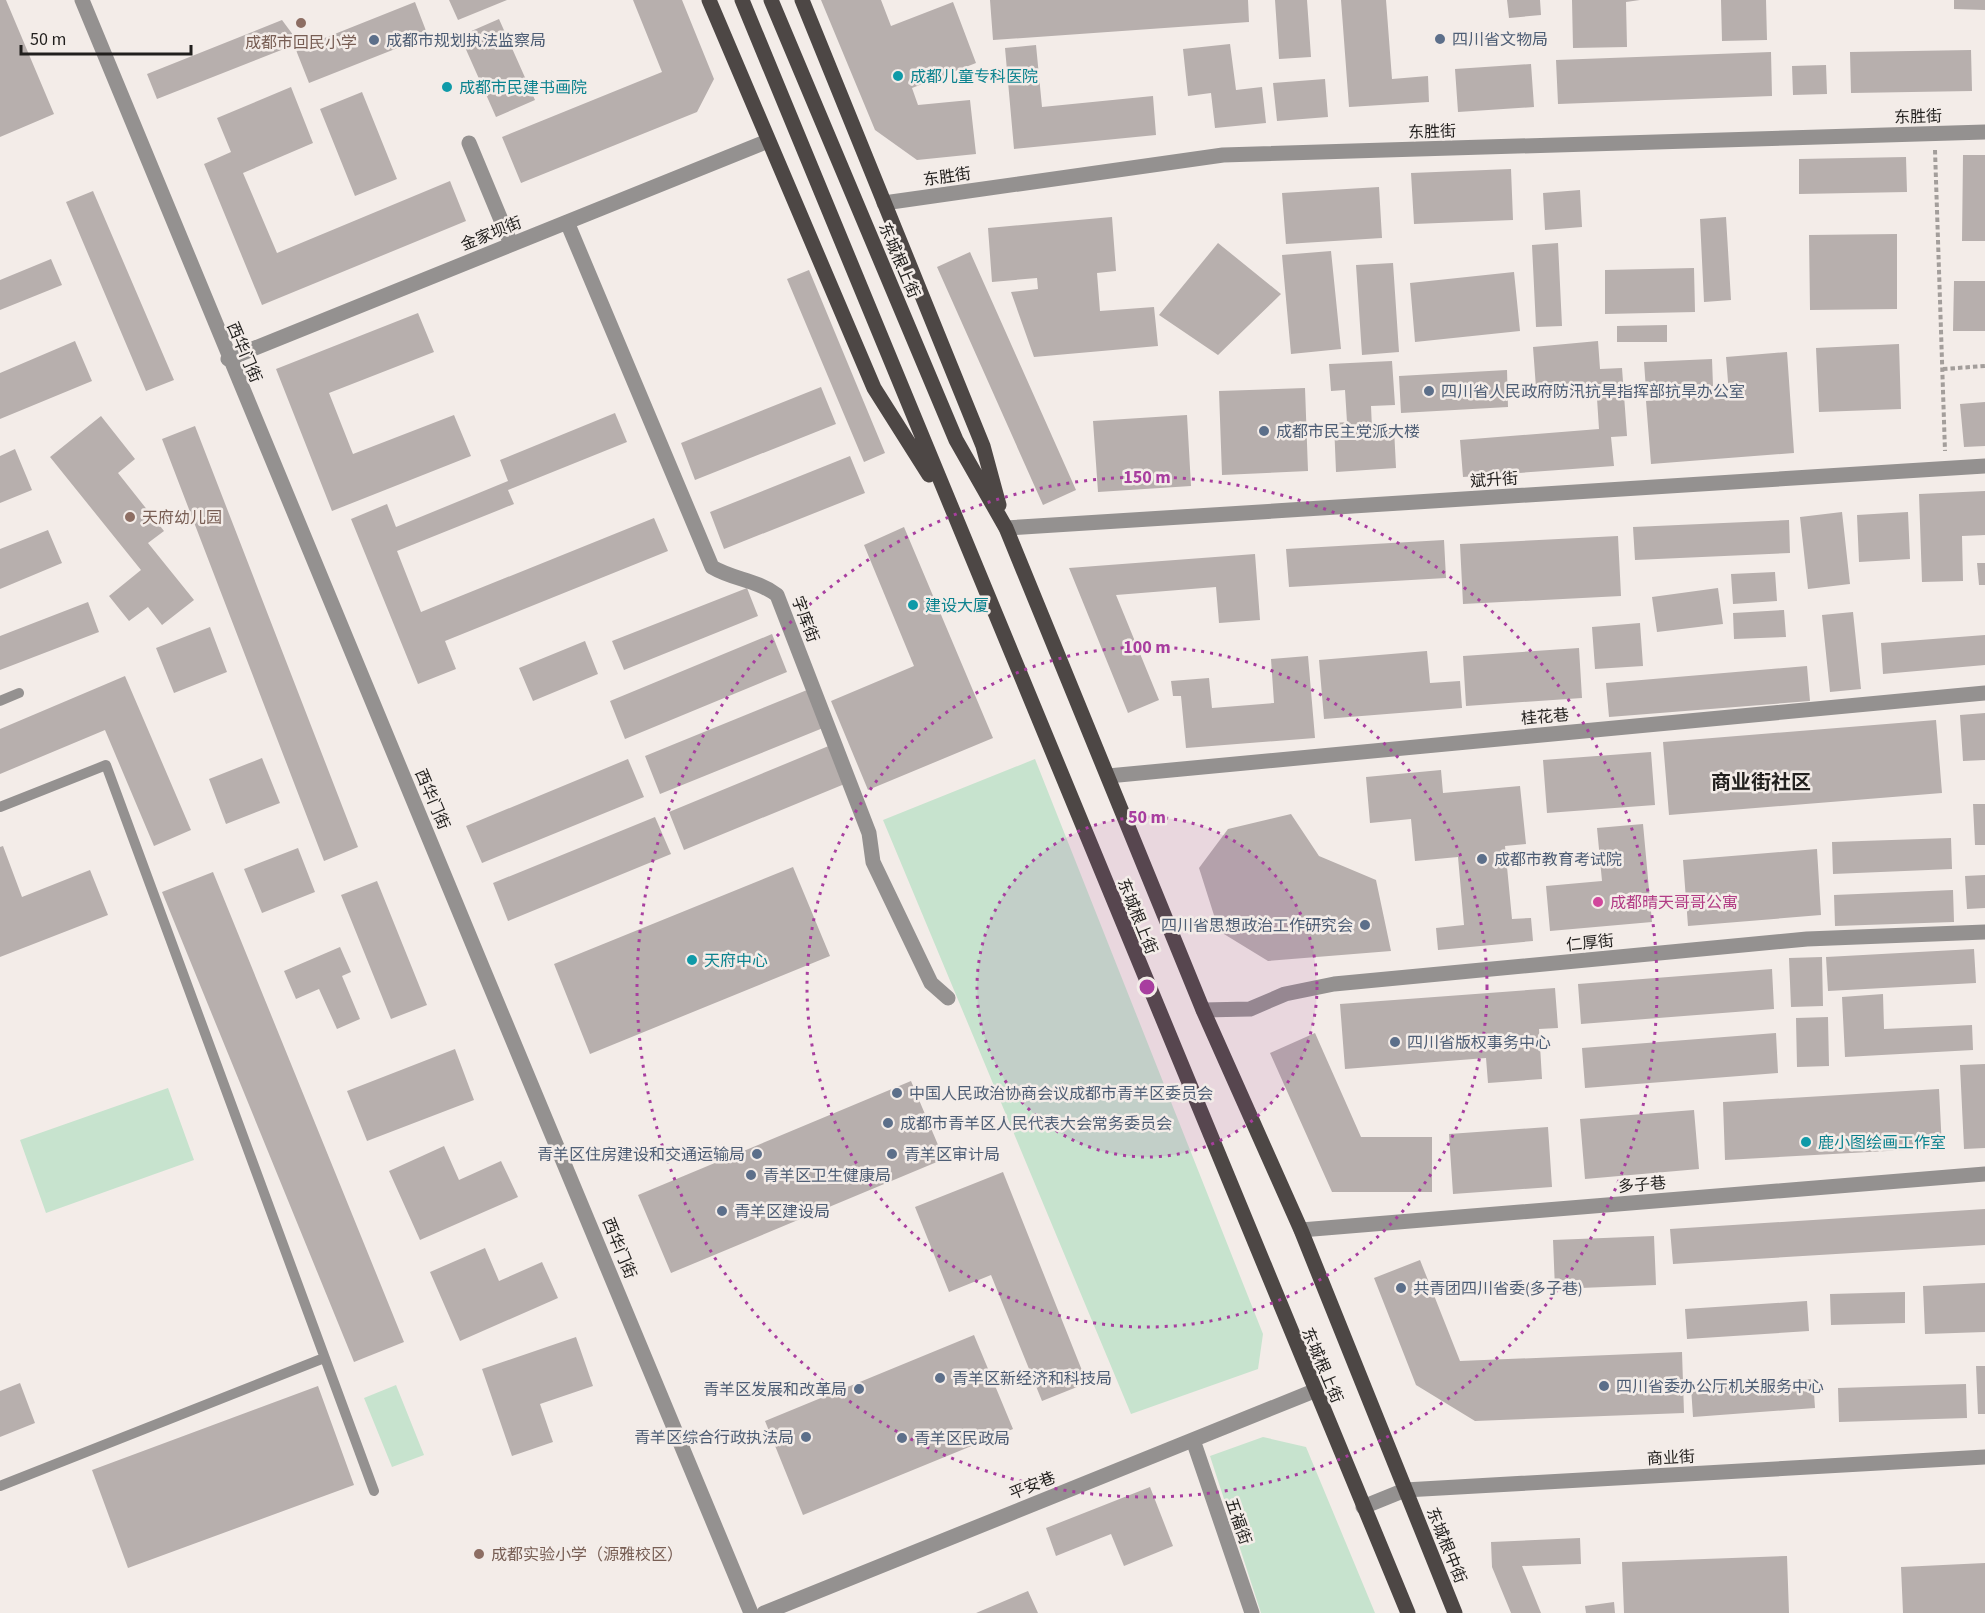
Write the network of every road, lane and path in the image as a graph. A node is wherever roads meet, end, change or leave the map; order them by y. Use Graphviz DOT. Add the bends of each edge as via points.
graph roads {
  1 [pos="82,0"];
  2 [pos="709,0"];
  3 [pos="742,0"];
  4 [pos="771,0"];
  5 [pos="802,0"];
  6 [pos="1985,132"];
  7 [pos="1935,134"];
  8 [pos="768,141"];
  9 [pos="469,143"];
  10 [pos="884,204"];
  11 [pos="567,222"];
  12 [pos="511,244"];
  13 [pos="228,359"];
  14 [pos="1985,366"];
  15 [pos="1943,369"];
  16 [pos="1985,466"];
  17 [pos="1946,469"];
  18 [pos="948,506"];
  19 [pos="1006,528"];
  20 [pos="19,693"];
  21 [pos="1985,693"];
  22 [pos="0,701"];
  23 [pos="1108,776"];
  24 [pos="0,807"];
  25 [pos="1985,932"];
  26 [pos="948,998"];
  27 [pos="1203,1010"];
  28 [pos="1985,1174"];
  29 [pos="1301,1230"];
  30 [pos="324,1358"];
  31 [pos="1314,1391"];
  32 [pos="1193,1440"];
  33 [pos="1985,1456"];
  34 [pos="0,1486"];
  35 [pos="1405,1490"];
  36 [pos="374,1491"];
  37 [pos="1363,1507"];
  38 [pos="751,1613"];
  39 [pos="764,1613"];
  40 [pos="1252,1613"];
  41 [pos="1408,1613"];
  42 [pos="1455,1613"];
  1 -- 13 [label="street, 西华门街"];
  2 -- 8 [label="main road, 东城根上街"];
  3 -- 18 [label="main road, 东城根上街"];
  4 -- 19 [label="main road, 东城根上街" via="956,440"];
  5 -- 10 [label="main road, 东城根上街"];
  6 -- 7 [label="street, 东胜街"];
  7 -- 10 [label="street, 东胜街" via="1223,155"];
  7 -- 15 [label="path"];
  8 -- 11 [label="street, 金家坝街"];
  8 -- 18 [label="main road, 东城根上街" via="874,388"];
  9 -- 12 [label="street"];
  10 -- 19 [label="main road, 东城根上街" via="983,446"];
  11 -- 12 [label="street, 金家坝街"];
  11 -- 26 [label="street, 字库街" via="712,567 731,578 761,584 777,595 869,833 873,862 930,983"];
  12 -- 13 [label="street, 金家坝街"];
  13 -- 38 [label="street, 西华门街"];
  14 -- 15 [label="path"];
  15 -- 17 [label="path"];
  16 -- 17 [label="street, 斌升街"];
  17 -- 19 [label="street, 斌升街"];
  18 -- 31 [label="main road, 东城根上街"];
  19 -- 23 [label="main road, 东城根上街"];
  20 -- 22 [label="lane"];
  21 -- 23 [label="street, 桂花巷"];
  23 -- 27 [label="main road, 东城根上街"];
  24 -- 30 [label="lane" via="106,765"];
  25 -- 27 [label="street, 仁厚街" via="1807,939 1357,982 1306,989 1250,1009"];
  27 -- 29 [label="main road, 东城根上街"];
  28 -- 29 [label="street, 多子巷"];
  29 -- 35 [label="main road, 东城根上街"];
  30 -- 34 [label="lane"];
  30 -- 36 [label="lane"];
  31 -- 32 [label="street, 平安巷"];
  31 -- 37 [label="main road, 东城根上街"];
  32 -- 39 [label="street, 平安巷"];
  32 -- 40 [label="street, 五福街"];
  33 -- 35 [label="street, 商业街"];
  35 -- 37 [label="street, 商业街"];
  35 -- 42 [label="main road, 东城根中街"];
  37 -- 41 [label="main road"];
}
